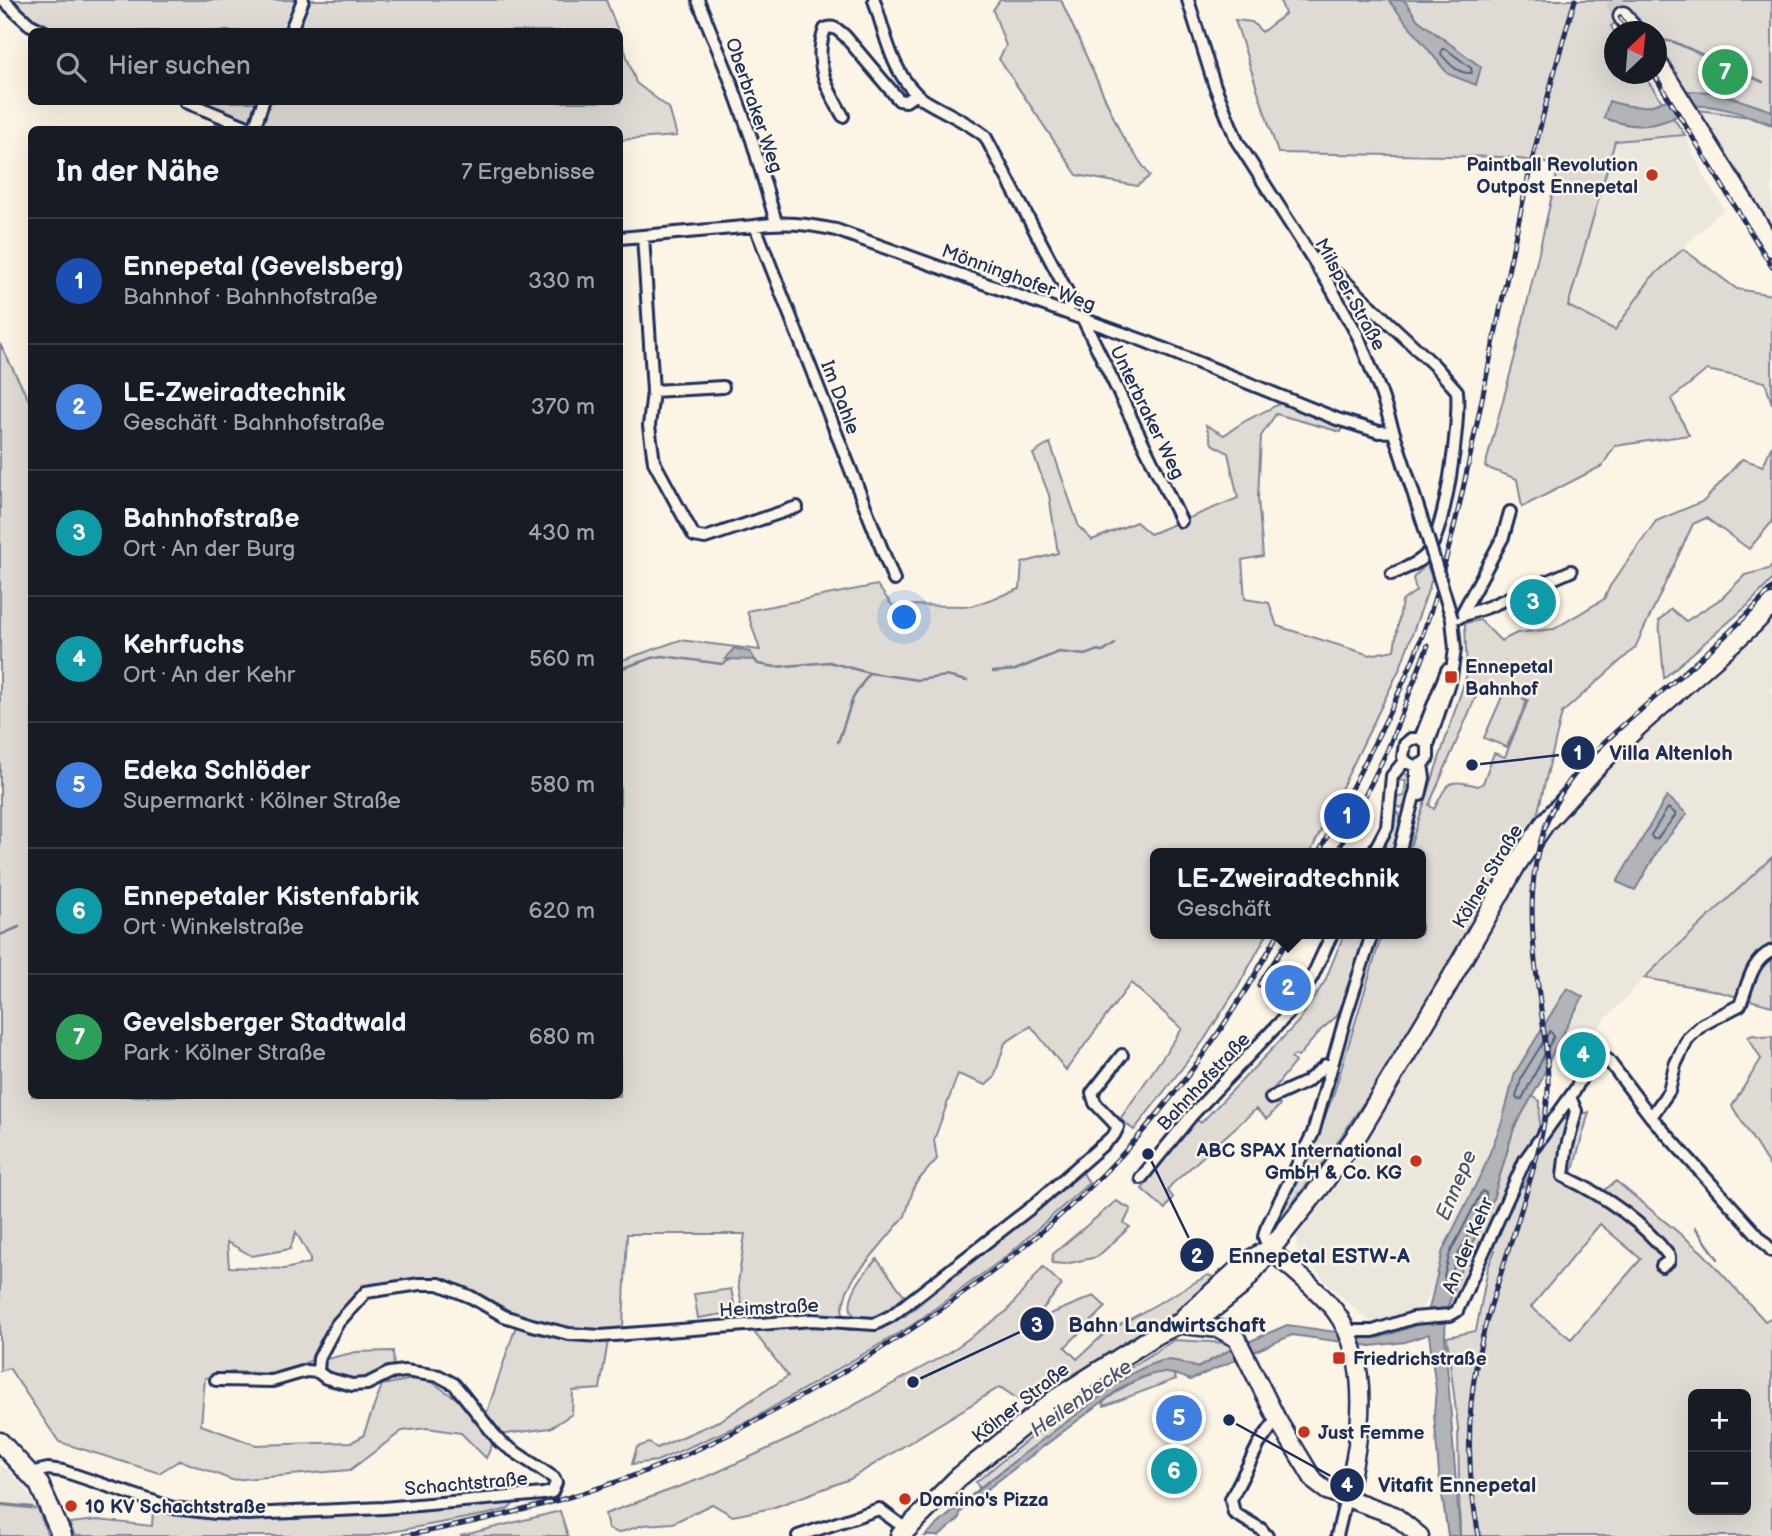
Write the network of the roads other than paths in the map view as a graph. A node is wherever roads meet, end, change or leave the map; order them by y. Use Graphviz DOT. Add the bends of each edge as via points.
graph roads {
  1 [pos="3,0"];
  2 [pos="303,0"];
  3 [pos="698,0"];
  4 [pos="874,0"];
  5 [pos="1188,0"];
  6 [pos="1623,16"];
  7 [pos="1626,21"];
  8 [pos="38,28"];
  9 [pos="292,28"];
  10 [pos="1667,77"];
  11 [pos="916,94"];
  12 [pos="194,105"];
  13 [pos="262,105"];
  14 [pos="843,116"];
  15 [pos="246,126"];
  16 [pos="255,126"];
  17 [pos="776,222"];
  18 [pos="755,226"];
  19 [pos="643,236"];
  20 [pos="623,237"];
  21 [pos="1772,247"];
  22 [pos="1319,270"];
  23 [pos="1068,313"];
  24 [pos="1083,319"];
  25 [pos="723,387"];
  26 [pos="653,391"];
  27 [pos="1393,431"];
  28 [pos="797,508"];
  29 [pos="1510,512"];
  30 [pos="1181,522"];
  31 [pos="1571,571"];
  32 [pos="1392,574"];
  33 [pos="894,580"];
  34 [pos="1772,604"];
  35 [pos="1456,618"];
  36 [pos="1424,742"];
  37 [pos="1414,763"];
  38 [pos="1376,848"];
  39 [pos="1401,848"];
  40 [pos="1330,939"];
  41 [pos="1370,939"];
  42 [pos="1772,951"];
  43 [pos="1122,1055"];
  44 [pos="1332,1066"];
  45 [pos="1570,1097"];
  46 [pos="1271,1098"];
  47 [pos="1651,1116"];
  48 [pos="1141,1178"];
  49 [pos="1269,1249"];
  50 [pos="1772,1251"];
  51 [pos="1661,1266"];
  52 [pos="1203,1310"];
  53 [pos="1180,1323"];
  54 [pos="1349,1338"];
  55 [pos="1242,1346"];
  56 [pos="318,1372"];
  57 [pos="216,1380"];
  58 [pos="1277,1419"];
  59 [pos="2,1447"];
  60 [pos="30,1473"];
  61 [pos="1346,1498"];
  62 [pos="903,1533"];
  63 [pos="62,1536"];
  64 [pos="798,1536"];
  65 [pos="1267,1536"];
  66 [pos="1337,1536"];
  67 [pos="1420,1536"];
  1 -- 8 [label="street"];
  2 -- 9 [label="street"];
  3 -- 17 [label="street, Oberbraker Weg" via="738,100"];
  4 -- 11 [label="street" via="902,77"];
  5 -- 22 [label="street, Milsper Straße" via="1237,141"];
  6 -- 7 [label="main road"];
  10 -- 21 [label="main road"];
  11 -- 14 [label="street" via="899,100 845,36 829,27 818,54 827,89"];
  11 -- 23 [label="street" via="985,136 1071,299"];
  12 -- 15 [label="street"];
  13 -- 16 [label="street"];
  17 -- 18 [label="street, Mönninghofer Weg"];
  17 -- 23 [label="street, Mönninghofer Weg" via="836,230"];
  18 -- 19 [label="street, Mönninghofer Weg"];
  18 -- 33 [label="street, Im Dahle"];
  19 -- 20 [label="street, Mönninghofer Weg"];
  19 -- 26 [label="street"];
  22 -- 27 [label="street, Milsper Straße" via="1358,336"];
  22 -- 32 [label="street" via="1338,275 1457,391 1458,428 1434,542 1416,563"];
  23 -- 24 [label="street, Mönninghofer Weg"];
  24 -- 27 [label="street, Mönninghofer Weg" via="1337,419 1379,432"];
  24 -- 30 [label="street, Unterbraker Weg"];
  25 -- 26 [label="street"];
  26 -- 28 [label="street" via="649,426 654,462 694,536 705,538"];
  27 -- 35 [label="street, Milsper Straße, bridge"];
  29 -- 35 [label="street" via="1503,537"];
  31 -- 35 [label="street"];
  34 -- 49 [label="main road, Kölner Straße" via="1638,726 1545,822 1358,1134"];
  35 -- 36 [label="street" via="1451,677"];
  36 -- 37 [label="street" via="1428,758"];
  36 -- 37 [label="street" via="1411,739 1405,744 1402,752"];
  37 -- 38 [label="street" via="1392,776 1387,827"];
  37 -- 39 [label="street" via="1416,789"];
  40 -- 48 [label="street, Bahnhofstraße" via="1288,1014 1192,1115"];
  41 -- 44 [label="street"];
  42 -- 47 [label="street" via="1758,960 1740,1005 1688,1038 1669,1091"];
  43 -- 56 [label="street, Heimstraße" via="1092,1093 1094,1103 1118,1126 1114,1135 1033,1206 875,1324 812,1320 601,1336 569,1334 504,1316 439,1284 419,1284 366,1292 337,1324 319,1358"];
  44 -- 46 [label="street" via="1326,1065 1306,1082"];
  44 -- 49 [label="street" via="1313,1133 1266,1229"];
  45 -- 47 [label="street, An der Kehr" via="1589,1063 1605,1059"];
  45 -- 51 [label="street" via="1576,1111 1563,1176 1602,1197 1657,1240 1670,1256"];
  45 -- 54 [label="street, An der Kehr" via="1525,1160 1457,1311 1413,1318"];
  47 -- 50 [label="street, An der Kehr"];
  49 -- 52 [label="main road, Kölner Straße" via="1241,1286"];
  49 -- 54 [label="main road" via="1317,1290"];
  52 -- 53 [label="main road, Kölner Straße" via="1202,1317"];
  52 -- 55 [label="main road" via="1230,1324"];
  53 -- 55 [label="main road" via="1219,1329"];
  53 -- 62 [label="main road, Kölner Straße" via="1057,1398 959,1477"];
  54 -- 61 [label="main road" via="1361,1415"];
  55 -- 58 [label="main road"];
  56 -- 57 [label="street, Schachtstraße" via="272,1381"];
  56 -- 60 [label="street, Schachtstraße" via="352,1385 397,1372 439,1376 454,1384 500,1442 554,1478 555,1487 543,1494 383,1508 227,1514 173,1508 63,1471"];
  58 -- 61 [label="main road" via="1315,1482"];
  58 -- 65 [label="street" via="1231,1499 1234,1513"];
  59 -- 60 [label="main road"];
  60 -- 63 [label="main road"];
  61 -- 66 [label="street"];
  61 -- 67 [label="main road" via="1394,1515"];
  62 -- 64 [label="street" via="878,1509"];
}
